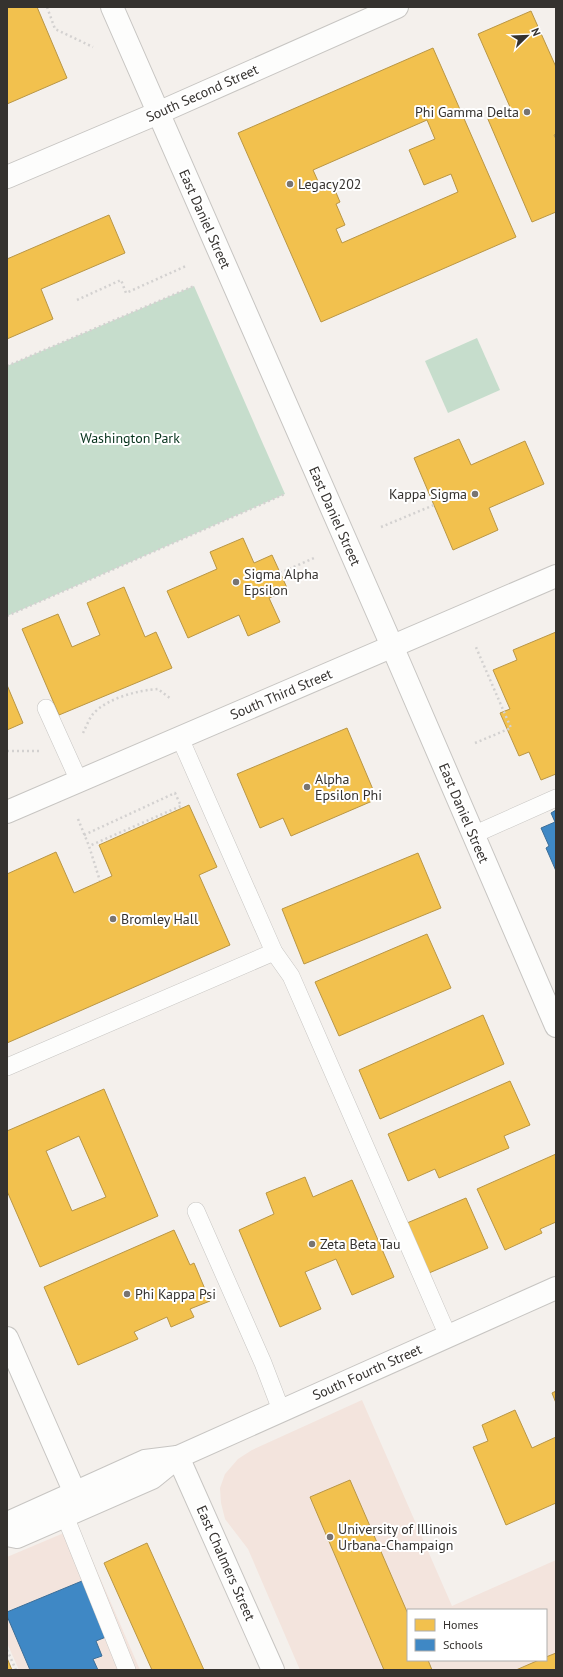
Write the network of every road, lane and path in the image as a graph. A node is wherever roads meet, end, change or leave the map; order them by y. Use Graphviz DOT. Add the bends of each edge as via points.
graph roads {
  1 [pos="47,7"];
  2 [pos="112,7"];
  3 [pos="396,7"];
  4 [pos="93,47"];
  5 [pos="158,113"];
  6 [pos="7,177"];
  7 [pos="186,266"];
  8 [pos="194,286"];
  9 [pos="77,300"];
  10 [pos="7,366"];
  11 [pos="285,494"];
  12 [pos="434,505"];
  13 [pos="381,527"];
  14 [pos="314,558"];
  15 [pos="280,573"];
  16 [pos="556,576"];
  17 [pos="7,616"];
  18 [pos="475,645"];
  19 [pos="392,646"];
  20 [pos="171,699"];
  21 [pos="46,708"];
  22 [pos="81,737"];
  23 [pos="180,738"];
  24 [pos="475,743"];
  25 [pos="7,751"];
  26 [pos="43,751"];
  27 [pos="79,781"];
  28 [pos="556,798"];
  29 [pos="7,812"];
  30 [pos="78,819"];
  31 [pos="84,834"];
  32 [pos="473,835"];
  33 [pos="89,846"];
  34 [pos="100,881"];
  35 [pos="274,952"];
  36 [pos="556,1026"];
  37 [pos="7,1067"];
  38 [pos="196,1211"];
  39 [pos="556,1288"];
  40 [pos="448,1336"];
  41 [pos="7,1338"];
  42 [pos="281,1410"];
  43 [pos="178,1457"];
  44 [pos="75,1492"];
  45 [pos="65,1516"];
  46 [pos="7,1528"];
  47 [pos="7,1535"];
  48 [pos="7,1650"];
  49 [pos="16,1670"];
  50 [pos="127,1670"];
  51 [pos="273,1670"];
  1 -- 4 [label="path" via="56,29"];
  2 -- 5 [label="street, East Daniel Street"];
  3 -- 5 [label="street, South Second Street"];
  5 -- 6 [label="street, South Second Street"];
  5 -- 19 [label="street, East Daniel Street"];
  7 -- 9 [label="path" via="126,293 121,280"];
  8 -- 10 [label="path"];
  11 -- 17 [label="path"];
  12 -- 13 [label="path"];
  14 -- 15 [label="path"];
  16 -- 19 [label="street, South Third Street"];
  18 -- 24 [label="path" via="511,728"];
  19 -- 23 [label="street, South Third Street"];
  19 -- 32 [label="street, East Daniel Street"];
  20 -- 22 [label="path" via="158,689 139,690 104,705 92,714"];
  21 -- 27 [label="lane"];
  23 -- 27 [label="street, South Third Street"];
  23 -- 35 [label="lane"];
  25 -- 26 [label="path"];
  27 -- 29 [label="street, South Third Street"];
  28 -- 32 [label="lane"];
  30 -- 31 [label="path"];
  31 -- 33 [label="path"];
  31 -- 33 [label="path" via="175,793 181,806"];
  32 -- 36 [label="street, East Daniel Street"];
  33 -- 34 [label="path"];
  35 -- 37 [label="lane"];
  35 -- 40 [label="lane" via="294,983"];
  38 -- 42 [label="lane"];
  39 -- 40 [label="street, South Fourth Street"];
  40 -- 42 [label="street, South Fourth Street"];
  41 -- 44 [label="street"];
  42 -- 43 [label="street, South Fourth Street"];
  43 -- 44 [label="street, South Fourth Street" via="145,1461"];
  43 -- 45 [label="street, South Fourth Street" via="152,1478"];
  43 -- 51 [label="street, East Chalmers Street"];
  44 -- 46 [label="street, South Fourth Street" via="12,1521"];
  45 -- 47 [label="street, South Fourth Street" via="18,1537"];
  45 -- 50 [label="lane"];
  48 -- 49 [label="path"];
}
